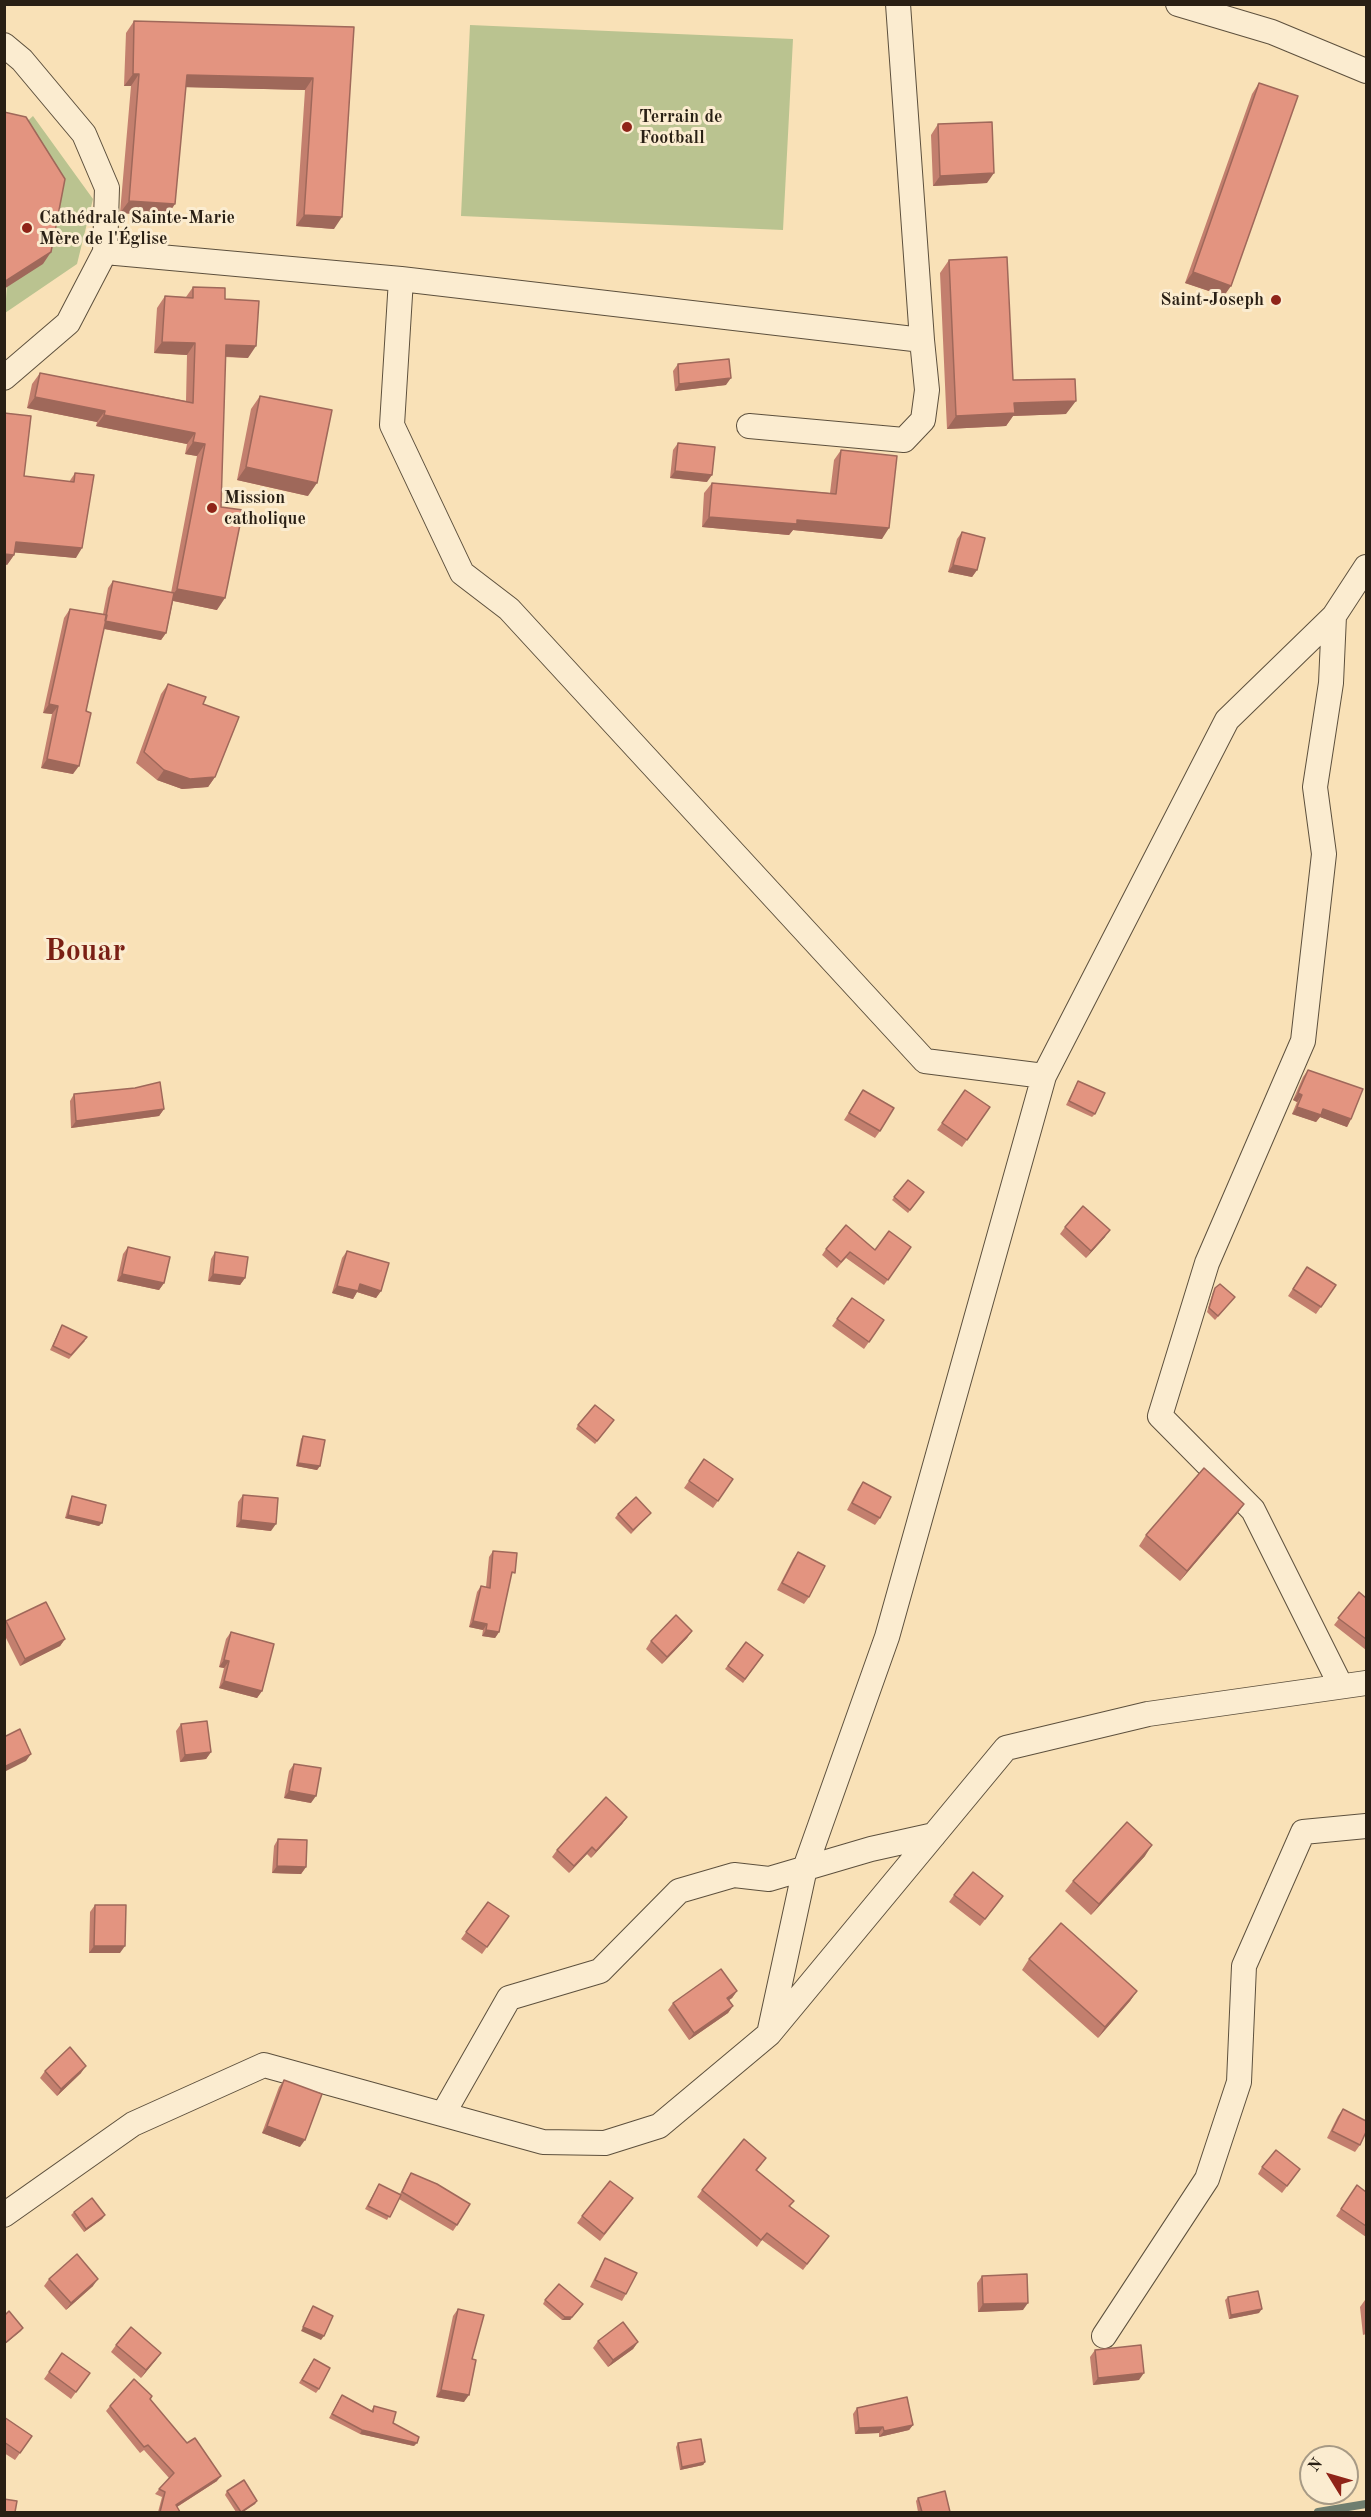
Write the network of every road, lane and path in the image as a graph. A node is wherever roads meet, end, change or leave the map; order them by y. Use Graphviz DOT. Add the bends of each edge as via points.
graph roads {
  1 [pos="898,4"];
  2 [pos="1178,4"];
  3 [pos="4,45"];
  4 [pos="1366,71"];
  5 [pos="105,252"];
  6 [pos="401,279"];
  7 [pos="922,340"];
  8 [pos="4,378"];
  9 [pos="749,426"];
  10 [pos="1366,567"];
  11 [pos="1334,616"];
  12 [pos="1044,1076"];
  13 [pos="1366,1683"];
  14 [pos="1341,1686"];
  15 [pos="1366,1826"];
  16 [pos="934,1835"];
  17 [pos="805,1868"];
  18 [pos="769,2034"];
  19 [pos="443,2114"];
  20 [pos="4,2215"];
  21 [pos="1104,2336"];
  1 -- 7 [label="street"];
  2 -- 4 [label="street" via="1272,32"];
  3 -- 5 [label="street" via="22,60 84,134 107,188"];
  5 -- 6 [label="street"];
  5 -- 8 [label="street" via="68,323"];
  6 -- 7 [label="street"];
  6 -- 12 [label="street" via="392,425 462,573 509,609 925,1061"];
  7 -- 9 [label="street" via="927,390 923,420 904,440"];
  10 -- 11 [label="street"];
  11 -- 12 [label="street" via="1227,720"];
  11 -- 14 [label="street" via="1331,683 1315,787 1324,854 1303,1041 1208,1263 1160,1416 1253,1510"];
  12 -- 17 [label="street" via="887,1637"];
  13 -- 14 [label="street"];
  14 -- 16 [label="street" via="1148,1714 1006,1748"];
  15 -- 21 [label="street" via="1303,1832 1244,1966 1239,2082 1207,2179"];
  16 -- 17 [label="street"];
  16 -- 18 [label="street"];
  17 -- 18 [label="street"];
  17 -- 19 [label="street" via="769,1879 734,1875 679,1891 600,1971 509,1998"];
  18 -- 19 [label="street" via="659,2126 605,2143 543,2142"];
  19 -- 20 [label="street" via="264,2065 133,2124"];
}
